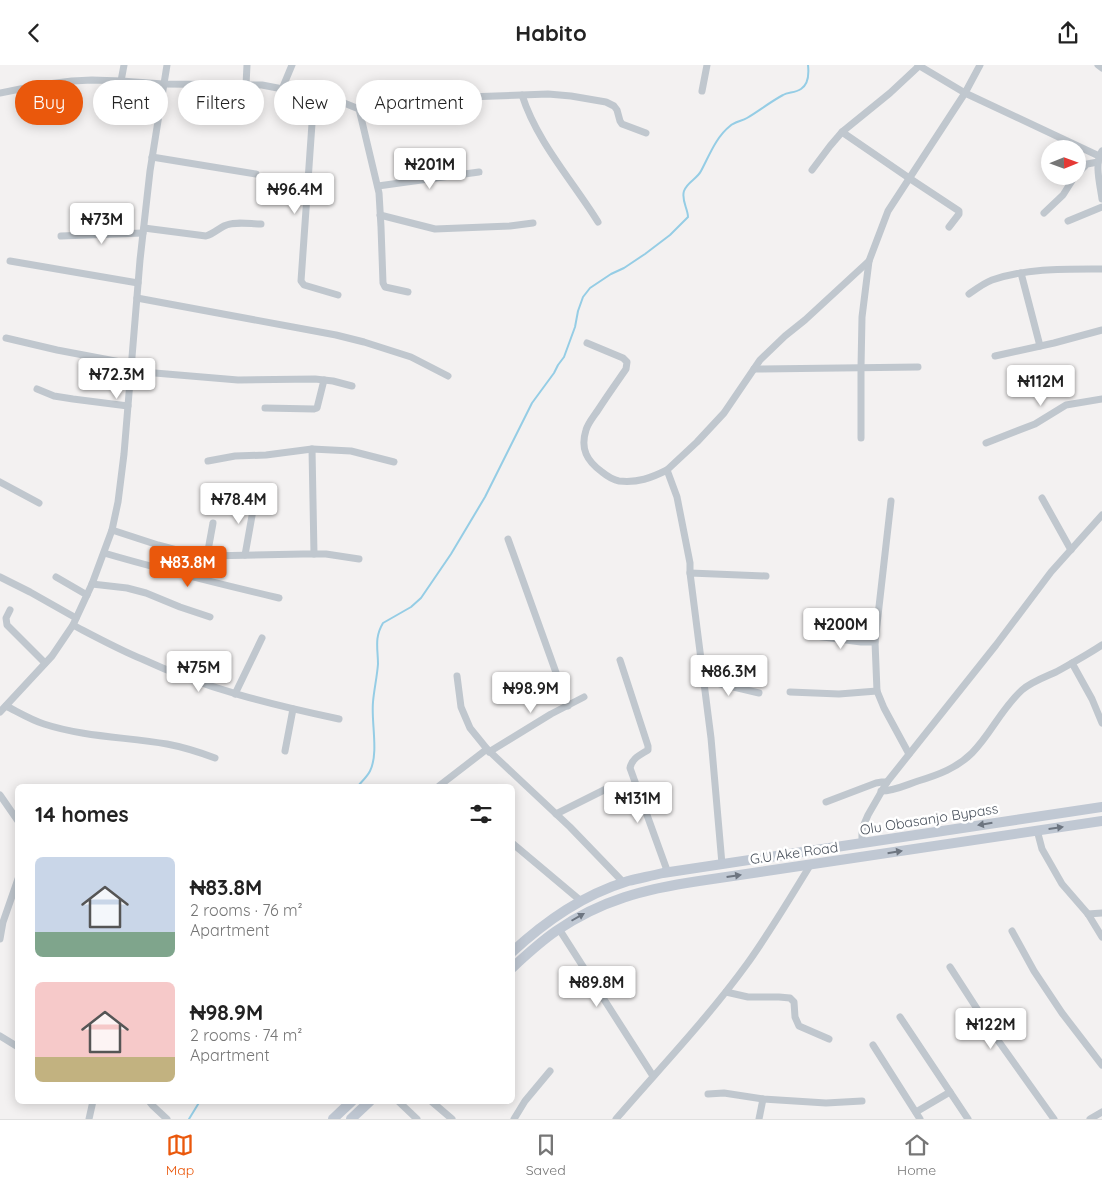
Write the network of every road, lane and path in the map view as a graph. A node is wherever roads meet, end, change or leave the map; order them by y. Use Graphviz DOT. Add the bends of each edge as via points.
graph roads {
  1 [pos="124,65"];
  2 [pos="167,65"];
  3 [pos="247,65"];
  4 [pos="292,65"];
  5 [pos="707,65"];
  6 [pos="918,65"];
  7 [pos="980,65"];
  8 [pos="1098,65"];
  9 [pos="1102,68"];
  10 [pos="121,80"];
  11 [pos="164,80"];
  12 [pos="246,80"];
  13 [pos="286,80"];
  14 [pos="93,81"];
  15 [pos="702,91"];
  16 [pos="0,93"];
  17 [pos="965,93"];
  18 [pos="522,95"];
  19 [pos="482,96"];
  20 [pos="157,125"];
  21 [pos="312,125"];
  22 [pos="363,125"];
  23 [pos="842,132"];
  24 [pos="646,133"];
  25 [pos="1100,156"];
  26 [pos="152,157"];
  27 [pos="1086,165"];
  28 [pos="812,170"];
  29 [pos="479,172"];
  30 [pos="256,174"];
  31 [pos="909,178"];
  32 [pos="1069,185"];
  33 [pos="378,186"];
  34 [pos="1102,199"];
  35 [pos="1102,207"];
  36 [pos="1044,213"];
  37 [pos="380,215"];
  38 [pos="1068,221"];
  39 [pos="598,222"];
  40 [pos="533,223"];
  41 [pos="261,224"];
  42 [pos="949,227"];
  43 [pos="143,230"];
  44 [pos="61,235"];
  45 [pos="10,261"];
  46 [pos="869,261"];
  47 [pos="1102,269"];
  48 [pos="1022,273"];
  49 [pos="138,283"];
  50 [pos="408,293"];
  51 [pos="969,294"];
  52 [pos="338,295"];
  53 [pos="137,297"];
  54 [pos="1102,330"];
  55 [pos="6,338"];
  56 [pos="587,343"];
  57 [pos="1040,346"];
  58 [pos="995,356"];
  59 [pos="860,367"];
  60 [pos="918,367"];
  61 [pos="131,368"];
  62 [pos="754,369"];
  63 [pos="448,376"];
  64 [pos="324,380"];
  65 [pos="352,386"];
  66 [pos="37,389"];
  67 [pos="1102,399"];
  68 [pos="128,406"];
  69 [pos="265,408"];
  70 [pos="860,438"];
  71 [pos="986,443"];
  72 [pos="312,449"];
  73 [pos="208,461"];
  74 [pos="394,462"];
  75 [pos="667,470"];
  76 [pos="0,482"];
  77 [pos="1042,498"];
  78 [pos="254,499"];
  79 [pos="891,501"];
  80 [pos="38,503"];
  81 [pos="1102,515"];
  82 [pos="213,523"];
  83 [pos="112,529"];
  84 [pos="508,539"];
  85 [pos="1071,549"];
  86 [pos="104,553"];
  87 [pos="314,554"];
  88 [pos="245,555"];
  89 [pos="207,556"];
  90 [pos="359,559"];
  91 [pos="690,573"];
  92 [pos="766,576"];
  93 [pos="0,577"];
  94 [pos="56,577"];
  95 [pos="92,584"];
  96 [pos="87,595"];
  97 [pos="278,599"];
  98 [pos="10,610"];
  99 [pos="210,617"];
  100 [pos="75,622"];
  101 [pos="808,635"];
  102 [pos="262,638"];
  103 [pos="875,642"];
  104 [pos="1102,645"];
  105 [pos="620,660"];
  106 [pos="45,663"];
  107 [pos="1072,663"];
  108 [pos="456,676"];
  109 [pos="704,680"];
  110 [pos="877,691"];
  111 [pos="790,692"];
  112 [pos="759,693"];
  113 [pos="235,694"];
  114 [pos="584,697"];
  115 [pos="6,705"];
  116 [pos="568,706"];
  117 [pos="293,709"];
  118 [pos="0,712"];
  119 [pos="339,719"];
  120 [pos="1102,723"];
  121 [pos="285,751"];
  122 [pos="488,751"];
  123 [pos="909,754"];
  124 [pos="215,758"];
  125 [pos="887,782"];
  126 [pos="442,784"];
  127 [pos="610,787"];
  128 [pos="882,791"];
  129 [pos="0,795"];
  130 [pos="826,801"];
  131 [pos="1102,807"];
  132 [pos="556,814"];
  133 [pos="15,817"];
  134 [pos="1102,821"];
  135 [pos="1037,830"];
  136 [pos="862,843"];
  137 [pos="515,845"];
  138 [pos="811,864"];
  139 [pos="722,865"];
  140 [pos="668,873"];
  141 [pos="624,883"];
  142 [pos="15,887"];
  143 [pos="582,901"];
  144 [pos="1102,913"];
  145 [pos="1088,914"];
  146 [pos="559,929"];
  147 [pos="1012,931"];
  148 [pos="1102,937"];
  149 [pos="0,939"];
  150 [pos="515,949"];
  151 [pos="515,965"];
  152 [pos="950,967"];
  153 [pos="726,992"];
  154 [pos="900,1017"];
  155 [pos="0,1036"];
  156 [pos="829,1039"];
  157 [pos="15,1045"];
  158 [pos="873,1045"];
  159 [pos="1102,1065"];
  160 [pos="550,1071"];
  161 [pos="653,1076"];
  162 [pos="950,1092"];
  163 [pos="708,1094"];
  164 [pos="763,1099"];
  165 [pos="862,1101"];
  166 [pos="92,1104"];
  167 [pos="151,1104"];
  168 [pos="349,1104"];
  169 [pos="367,1104"];
  170 [pos="401,1104"];
  171 [pos="434,1104"];
  172 [pos="1102,1111"];
  173 [pos="918,1116"];
  174 [pos="89,1119"];
  175 [pos="168,1119"];
  176 [pos="333,1119"];
  177 [pos="351,1119"];
  178 [pos="417,1119"];
  179 [pos="452,1119"];
  180 [pos="514,1119"];
  181 [pos="616,1119"];
  182 [pos="759,1119"];
  183 [pos="968,1119"];
  184 [pos="1054,1119"];
  185 [pos="1090,1119"];
  1 -- 10 [label="street"];
  2 -- 11 [label="street"];
  3 -- 12 [label="street"];
  4 -- 13 [label="street"];
  5 -- 15 [label="street"];
  6 -- 17 [label="street"];
  6 -- 23 [label="street"];
  7 -- 17 [label="street"];
  8 -- 9 [label="street"];
  14 -- 16 [label="street" via="40,85"];
  17 -- 25 [label="street"];
  17 -- 31 [label="street"];
  18 -- 19 [label="street"];
  18 -- 24 [label="street" via="572,96 606,102 614,105 622,124"];
  18 -- 39 [label="street" via="528,113 553,157"];
  20 -- 26 [label="street"];
  21 -- 52 [label="street" via="301,281 304,285"];
  22 -- 33 [label="street"];
  23 -- 28 [label="street"];
  23 -- 31 [label="street"];
  25 -- 27 [label="street"];
  25 -- 34 [label="street" via="1098,178"];
  26 -- 30 [label="street"];
  26 -- 43 [label="street"];
  29 -- 33 [label="street"];
  31 -- 42 [label="street" via="959,211"];
  31 -- 46 [label="street" via="888,211"];
  32 -- 36 [label="street"];
  33 -- 37 [label="street"];
  35 -- 38 [label="street"];
  37 -- 40 [label="street" via="435,229"];
  37 -- 50 [label="street" via="383,283 385,287"];
  41 -- 43 [label="street" via="234,223 206,236"];
  43 -- 44 [label="street"];
  43 -- 49 [label="street"];
  45 -- 49 [label="street"];
  46 -- 59 [label="street"];
  46 -- 62 [label="street" via="785,335"];
  47 -- 48 [label="street"];
  48 -- 51 [label="street" via="991,280"];
  48 -- 57 [label="street"];
  49 -- 53 [label="street"];
  53 -- 61 [label="street"];
  53 -- 63 [label="street" via="345,337 411,357"];
  54 -- 57 [label="street"];
  55 -- 61 [label="street"];
  56 -- 75 [label="street" via="627,362 626,369 586,427 583,442 586,456 600,471 618,481 648,479"];
  57 -- 58 [label="street"];
  59 -- 60 [label="street"];
  59 -- 62 [label="street"];
  59 -- 70 [label="street"];
  61 -- 64 [label="street" via="238,379"];
  61 -- 68 [label="street"];
  62 -- 75 [label="street" via="724,413"];
  64 -- 65 [label="street"];
  64 -- 69 [label="street" via="317,408"];
  66 -- 68 [label="street" via="54,396"];
  67 -- 71 [label="street" via="1066,405 1035,424"];
  68 -- 83 [label="street"];
  72 -- 73 [label="street"];
  72 -- 74 [label="street" via="351,451"];
  72 -- 87 [label="street"];
  75 -- 91 [label="street" via="677,497"];
  76 -- 80 [label="street"];
  77 -- 85 [label="street"];
  78 -- 88 [label="street"];
  79 -- 103 [label="street"];
  81 -- 85 [label="street"];
  82 -- 89 [label="street"];
  83 -- 86 [label="street"];
  83 -- 89 [label="street" via="158,545"];
  84 -- 116 [label="street"];
  85 -- 123 [label="street"];
  86 -- 95 [label="street"];
  86 -- 97 [label="street"];
  87 -- 88 [label="street"];
  87 -- 90 [label="street"];
  88 -- 89 [label="street"];
  91 -- 92 [label="street"];
  91 -- 109 [label="street"];
  93 -- 100 [label="street" via="38,596"];
  94 -- 96 [label="street"];
  95 -- 96 [label="street"];
  95 -- 99 [label="street" via="127,587"];
  96 -- 100 [label="street"];
  98 -- 106 [label="street" via="7,625"];
  100 -- 106 [label="street"];
  100 -- 113 [label="street" via="142,659"];
  101 -- 103 [label="street"];
  102 -- 113 [label="street"];
  103 -- 110 [label="street"];
  104 -- 107 [label="street"];
  105 -- 140 [label="street" via="648,746 648,750 631,762 630,768"];
  106 -- 115 [label="street"];
  107 -- 120 [label="street"];
  107 -- 128 [label="street" via="1024,688 1007,705 972,753 960,763 947,771"];
  108 -- 122 [label="street" via="461,707 470,728"];
  109 -- 112 [label="street"];
  109 -- 139 [label="street"];
  110 -- 111 [label="street" via="839,694"];
  110 -- 123 [label="street"];
  113 -- 117 [label="street"];
  114 -- 116 [label="street"];
  115 -- 118 [label="street"];
  115 -- 124 [label="street" via="45,724 92,735 168,744"];
  116 -- 122 [label="street"];
  117 -- 119 [label="street"];
  117 -- 121 [label="street"];
  122 -- 126 [label="street"];
  122 -- 132 [label="street"];
  123 -- 125 [label="street"];
  125 -- 128 [label="street"];
  125 -- 130 [label="street"];
  127 -- 132 [label="street"];
  128 -- 136 [label="street" via="862,829"];
  129 -- 133 [label="street"];
  131 -- 136 [label="main road, Olu Obasanjo Bypass, one-way"];
  132 -- 141 [label="street"];
  135 -- 134 [label="main road, G.U Ake Road, one-way"];
  138 -- 135 [label="main road, G.U Ake Road, one-way"];
  135 -- 145 [label="street" via="1042,849 1062,884"];
  136 -- 139 [label="main road, Olu Obasanjo Bypass"];
  137 -- 143 [label="street"];
  146 -- 138 [label="main road, G.U Ake Road, one-way" via="605,903 633,894 665,886"];
  138 -- 153 [label="street" via="768,934"];
  139 -- 140 [label="main road, Olu Obasanjo Bypass"];
  140 -- 141 [label="main road, Olu Obasanjo Bypass"];
  141 -- 143 [label="main road, Olu Obasanjo Bypass"];
  142 -- 149 [label="street"];
  143 -- 150 [label="main road, Olu Obasanjo Bypass" via="550,919"];
  144 -- 145 [label="street"];
  145 -- 148 [label="street"];
  146 -- 151 [label="main road, G.U Ake Road"];
  146 -- 161 [label="street"];
  147 -- 159 [label="street" via="1062,1013"];
  152 -- 184 [label="street"];
  153 -- 156 [label="street" via="748,997 790,998 794,1002 799,1026"];
  153 -- 161 [label="street"];
  154 -- 162 [label="street"];
  155 -- 157 [label="street"];
  158 -- 173 [label="street"];
  160 -- 180 [label="street"];
  161 -- 181 [label="street"];
  162 -- 173 [label="street"];
  162 -- 183 [label="street"];
  163 -- 164 [label="street"];
  164 -- 165 [label="street" via="826,1103"];
  164 -- 182 [label="street"];
  166 -- 174 [label="street"];
  167 -- 175 [label="street"];
  168 -- 176 [label="main road"];
  169 -- 177 [label="main road"];
  170 -- 178 [label="street"];
  171 -- 179 [label="street"];
  172 -- 185 [label="street"];
}
